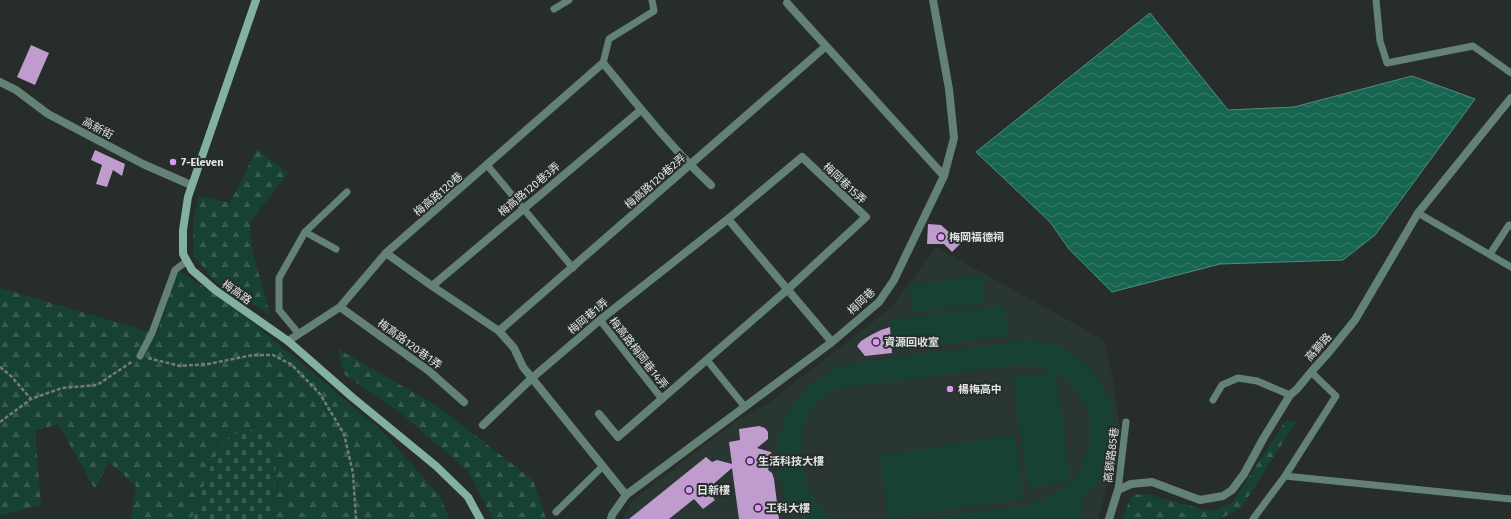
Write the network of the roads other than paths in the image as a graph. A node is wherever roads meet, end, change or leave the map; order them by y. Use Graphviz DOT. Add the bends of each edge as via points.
graph roads {
  1 [pos="256,0"];
  2 [pos="569,0"];
  3 [pos="652,0"];
  4 [pos="933,0"];
  5 [pos="1376,0"];
  6 [pos="787,3"];
  7 [pos="554,9"];
  8 [pos="826,47"];
  9 [pos="604,63"];
  10 [pos="1511,73"];
  11 [pos="0,82"];
  12 [pos="1511,98"];
  13 [pos="641,110"];
  14 [pos="487,165"];
  15 [pos="690,166"];
  16 [pos="944,176"];
  17 [pos="191,185"];
  18 [pos="711,185"];
  19 [pos="347,192"];
  20 [pos="523,209"];
  21 [pos="1418,213"];
  22 [pos="728,219"];
  23 [pos="1510,224"];
  24 [pos="305,232"];
  25 [pos="336,249"];
  26 [pos="386,253"];
  27 [pos="1490,254"];
  28 [pos="187,261"];
  29 [pos="1511,267"];
  30 [pos="573,268"];
  31 [pos="659,273"];
  32 [pos="432,286"];
  33 [pos="787,290"];
  34 [pos="340,307"];
  35 [pos="600,320"];
  36 [pos="499,331"];
  37 [pos="299,334"];
  38 [pos="288,341"];
  39 [pos="729,341"];
  40 [pos="832,342"];
  41 [pos="140,356"];
  42 [pos="707,360"];
  43 [pos="1310,372"];
  44 [pos="532,378"];
  45 [pos="1290,395"];
  46 [pos="662,399"];
  47 [pos="1213,400"];
  48 [pos="464,402"];
  49 [pos="745,407"];
  50 [pos="599,414"];
  51 [pos="1126,422"];
  52 [pos="483,425"];
  53 [pos="603,466"];
  54 [pos="1285,476"];
  55 [pos="1118,490"];
  56 [pos="626,495"];
  57 [pos="1511,499"];
  58 [pos="556,512"];
  59 [pos="480,519"];
  60 [pos="611,519"];
  61 [pos="1110,519"];
  62 [pos="1253,519"];
  1 -- 17 [label="street, 梅高路"];
  2 -- 7 [label="lane"];
  3 -- 9 [label="lane" via="654,11 608,39"];
  4 -- 16 [label="street, 梅岡巷" via="949,89 954,138"];
  5 -- 10 [label="lane" via="1380,41 1387,63 1472,46"];
  6 -- 8 [label="street"];
  8 -- 15 [label="street, 梅高路120巷2弄"];
  8 -- 16 [label="street"];
  9 -- 13 [label="street"];
  9 -- 14 [label="street, 梅高路120巷"];
  11 -- 17 [label="street, 高新街" via="16,90 48,114 143,164"];
  12 -- 21 [label="street, 高獅路"];
  13 -- 15 [label="street"];
  13 -- 20 [label="street, 梅高路120巷3弄"];
  14 -- 20 [label="lane"];
  14 -- 26 [label="street, 梅高路120巷"];
  15 -- 18 [label="street"];
  15 -- 30 [label="street, 梅高路120巷2弄"];
  16 -- 40 [label="street, 梅岡巷" via="894,280 879,302"];
  17 -- 28 [label="street, 梅高路" via="183,230 183,254"];
  19 -- 24 [label="lane"];
  20 -- 30 [label="lane"];
  20 -- 32 [label="street, 梅高路120巷3弄"];
  21 -- 27 [label="lane"];
  21 -- 43 [label="street, 高獅路" via="1355,320"];
  22 -- 31 [label="street, 梅岡巷15弄"];
  22 -- 33 [label="street"];
  22 -- 33 [label="street, 梅岡巷15弄" via="802,157 866,217"];
  23 -- 27 [label="lane"];
  24 -- 25 [label="lane"];
  24 -- 37 [label="lane" via="279,278 280,310"];
  26 -- 32 [label="street"];
  26 -- 34 [label="street, 梅高路120巷"];
  27 -- 29 [label="lane"];
  28 -- 38 [label="street, 梅高路" via="192,270 215,290"];
  28 -- 41 [label="lane" via="175,270 152,333"];
  30 -- 36 [label="street, 梅高路120巷2弄"];
  31 -- 35 [label="street, 梅岡巷1弄"];
  32 -- 36 [label="street"];
  33 -- 39 [label="street, 梅岡巷15弄"];
  33 -- 40 [label="street"];
  34 -- 37 [label="street, 梅高路120巷"];
  34 -- 48 [label="street, 梅高路120巷1弄" via="429,370"];
  35 -- 44 [label="street, 梅岡巷1弄"];
  35 -- 46 [label="lane, 梅高路梅岡巷14弄"];
  36 -- 44 [label="street" via="514,348 523,367"];
  37 -- 38 [label="street, 梅高路120巷"];
  38 -- 59 [label="street, 梅高路" via="436,466 468,497"];
  39 -- 42 [label="street, 梅高路梅岡巷14弄"];
  40 -- 49 [label="street, 梅岡巷"];
  42 -- 46 [label="street, 梅高路梅岡巷14弄"];
  42 -- 49 [label="lane"];
  43 -- 45 [label="street, 高獅路"];
  43 -- 54 [label="lane" via="1336,396"];
  44 -- 52 [label="street, 梅岡巷1弄"];
  44 -- 53 [label="street"];
  45 -- 47 [label="lane" via="1257,382 1238,378 1222,385"];
  45 -- 55 [label="street, 高獅路" via="1244,474 1232,490 1223,496 1200,500 1152,482 1131,484"];
  46 -- 50 [label="street, 梅高路梅岡巷14弄" via="618,437"];
  49 -- 56 [label="street, 梅岡巷"];
  51 -- 55 [label="lane, 高獅路85巷"];
  53 -- 56 [label="street"];
  53 -- 58 [label="lane"];
  54 -- 57 [label="lane"];
  54 -- 62 [label="lane"];
  55 -- 61 [label="street"];
  56 -- 60 [label="street, 梅岡巷"];
}
